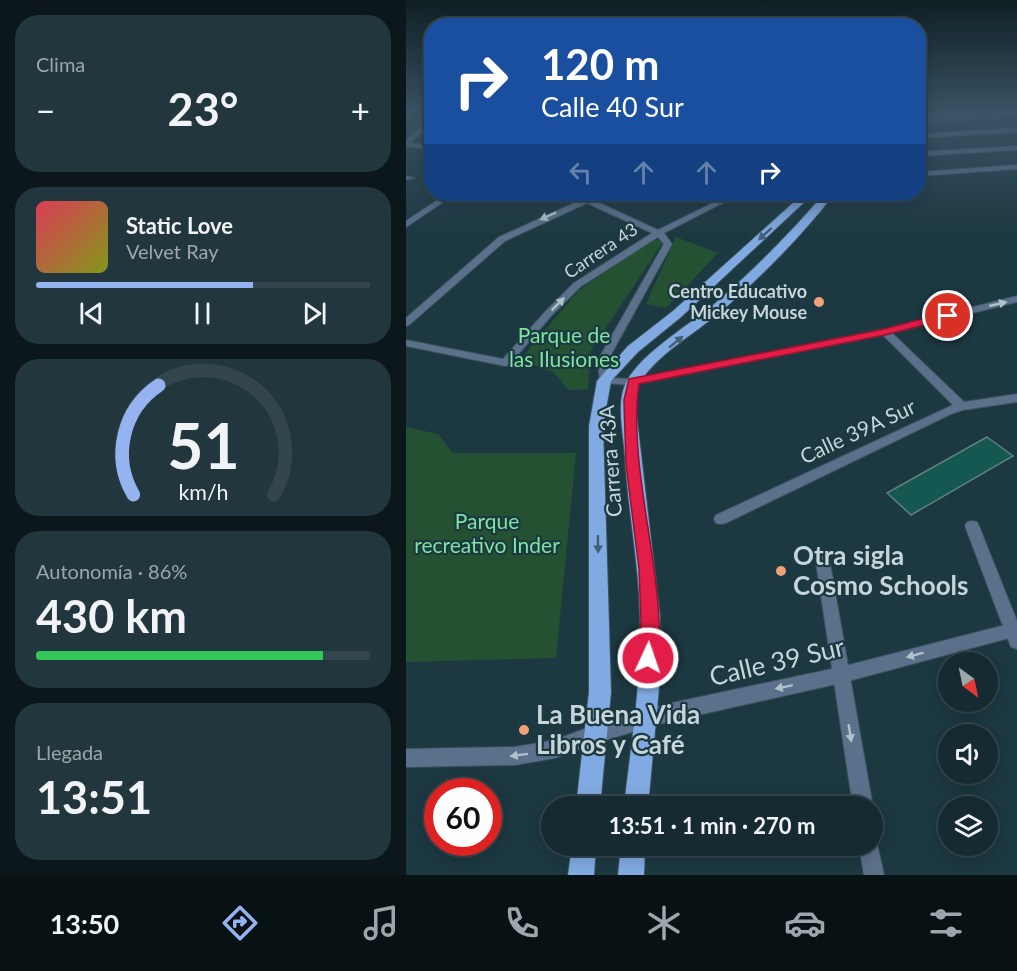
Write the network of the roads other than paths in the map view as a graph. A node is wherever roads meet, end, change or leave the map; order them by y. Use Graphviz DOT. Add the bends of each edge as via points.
graph roads {
  1 [pos="1016,167"];
  2 [pos="926,173"];
  3 [pos="441,201"];
  4 [pos="584,201"];
  5 [pos="588,201"];
  6 [pos="722,201"];
  7 [pos="800,201"];
  8 [pos="823,201"];
  9 [pos="406,225"];
  10 [pos="658,233"];
  11 [pos="1016,299"];
  12 [pos="406,323"];
  13 [pos="885,332"];
  14 [pos="406,343"];
  15 [pos="604,381"];
  16 [pos="633,382"];
  17 [pos="1016,398"];
  18 [pos="961,406"];
  19 [pos="721,519"];
  20 [pos="972,526"];
  21 [pos="823,564"];
  22 [pos="1015,633"];
  23 [pos="841,675"];
  24 [pos="644,720"];
  25 [pos="595,734"];
  26 [pos="406,758"];
  27 [pos="589,796"];
  28 [pos="637,796"];
  29 [pos="861,796"];
  30 [pos="583,856"];
  31 [pos="632,856"];
  32 [pos="871,856"];
  33 [pos="581,875"];
  34 [pos="631,875"];
  35 [pos="874,875"];
  1 -- 2 [label="street"];
  3 -- 9 [label="street"];
  4 -- 12 [label="street, one-way" via="502,239"];
  5 -- 10 [label="street"];
  6 -- 10 [label="street, Carrera 43"];
  7 -- 15 [label="main road, Carrera 43A, one-way" via="633,349"];
  16 -- 8 [label="main road, Carrera 43A, one-way" via="652,361 757,272"];
  14 -- 10 [label="street, Carrera 43, one-way" via="505,363 577,285"];
  10 -- 15 [label="street, Carrera 43A" via="668,244 603,360"];
  13 -- 11 [label="street, one-way"];
  13 -- 16 [label="street"];
  13 -- 18 [label="street"];
  15 -- 16 [label="street"];
  15 -- 25 [label="main road, Carrera 43A, one-way" via="596,426 600,692"];
  16 -- 24 [label="main road, Carrera 43A" via="630,400 634,465 650,620"];
  17 -- 18 [label="street, Calle 39A Sur"];
  18 -- 19 [label="street, Calle 39A Sur"];
  20 -- 22 [label="street"];
  21 -- 23 [label="street"];
  22 -- 23 [label="street, Calle 39 Sur, one-way"];
  23 -- 24 [label="street, Calle 39 Sur, one-way"];
  23 -- 29 [label="street, one-way"];
  24 -- 25 [label="street, Calle 39 Sur"];
  24 -- 28 [label="main road, Carrera 43A"];
  25 -- 26 [label="street, Calle 39 Sur, one-way" via="555,749 515,756"];
  25 -- 27 [label="main road, Carrera 43A"];
  30 -- 33 [label="main road"];
  31 -- 34 [label="main road"];
  32 -- 35 [label="street"];
}
